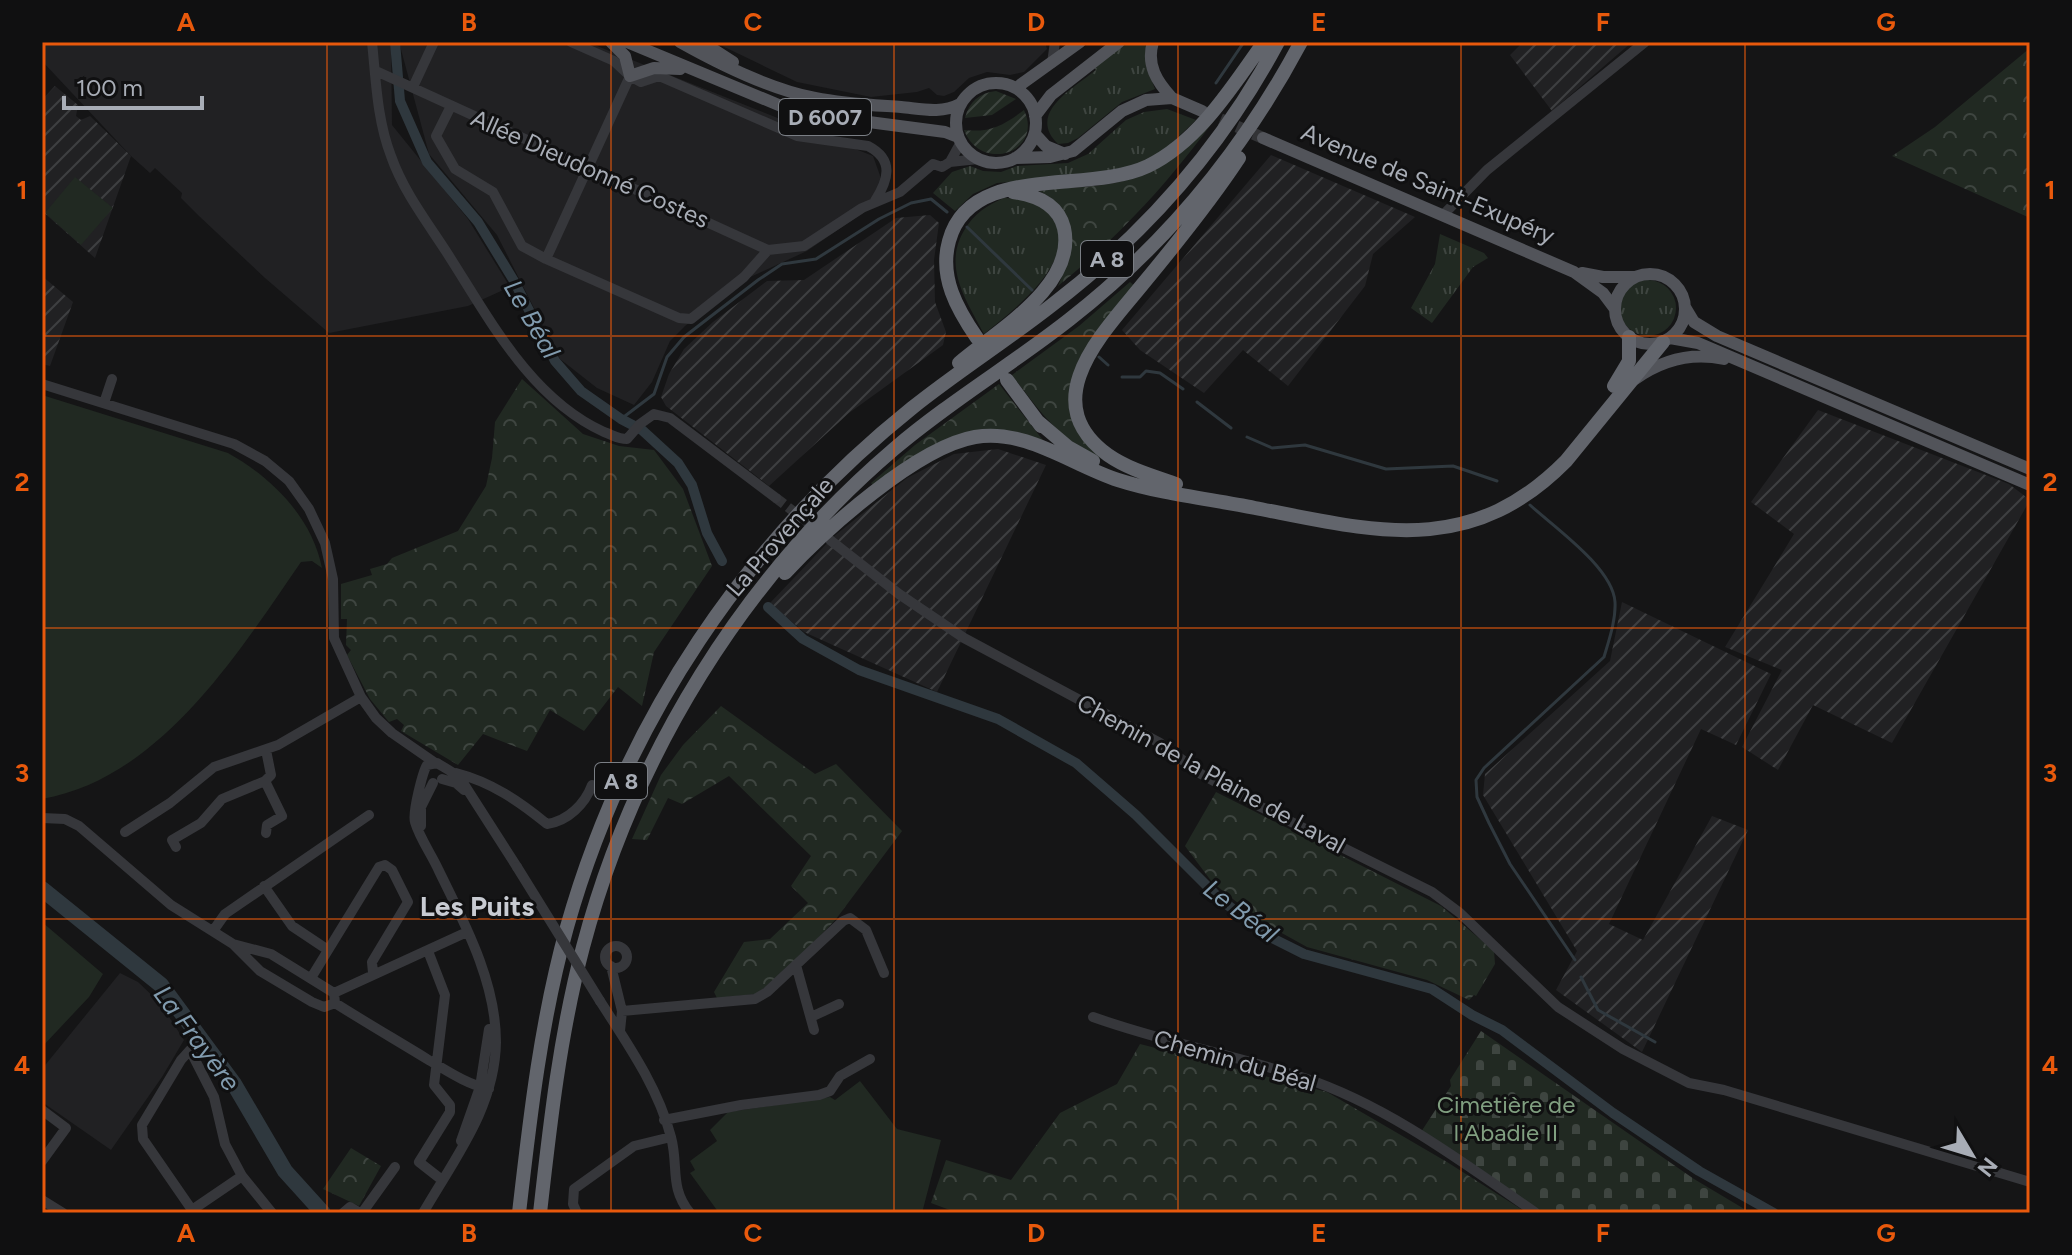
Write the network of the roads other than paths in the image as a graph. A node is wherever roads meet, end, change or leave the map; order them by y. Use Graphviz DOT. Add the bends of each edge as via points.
graph roads {
  1 [pos="372,42"];
  2 [pos="434,42"];
  3 [pos="571,42"];
  4 [pos="611,42"];
  5 [pos="627,42"];
  6 [pos="680,42"];
  7 [pos="702,42"];
  8 [pos="1055,42"];
  9 [pos="1080,42"];
  10 [pos="1119,42"];
  11 [pos="1153,42"];
  12 [pos="1264,42"];
  13 [pos="1278,42"];
  14 [pos="1301,42"];
  15 [pos="1645,42"];
  16 [pos="1052,63"];
  17 [pos="698,71"];
  18 [pos="381,73"];
  19 [pos="748,74"];
  20 [pos="630,76"];
  21 [pos="1279,83"];
  22 [pos="408,85"];
  23 [pos="1016,88"];
  24 [pos="1172,98"];
  25 [pos="960,104"];
  26 [pos="451,106"];
  27 [pos="1202,111"];
  28 [pos="1035,116"];
  29 [pos="1035,134"];
  30 [pos="1263,138"];
  31 [pos="959,140"];
  32 [pos="1065,154"];
  33 [pos="1015,158"];
  34 [pos="978,159"];
  35 [pos="946,164"];
  36 [pos="587,167"];
  37 [pos="1000,191"];
  38 [pos="874,202"];
  39 [pos="1443,215"];
  40 [pos="768,250"];
  41 [pos="546,259"];
  42 [pos="1574,272"];
  43 [pos="1637,277"];
  44 [pos="1685,307"];
  45 [pos="1615,309"];
  46 [pos="1629,337"];
  47 [pos="977,338"];
  48 [pos="1666,340"];
  49 [pos="1746,365"];
  50 [pos="112,379"];
  51 [pos="1007,380"];
  52 [pos="42,384"];
  53 [pos="1623,388"];
  54 [pos="104,403"];
  55 [pos="1035,419"];
  56 [pos="888,428"];
  57 [pos="1085,466"];
  58 [pos="2030,469"];
  59 [pos="1176,484"];
  60 [pos="2030,485"];
  61 [pos="776,498"];
  62 [pos="830,540"];
  63 [pos="736,621"];
  64 [pos="361,697"];
  65 [pos="266,750"];
  66 [pos="436,773"];
  67 [pos="265,781"];
  68 [pos="592,785"];
  69 [pos="492,786"];
  70 [pos="470,793"];
  71 [pos="369,815"];
  72 [pos="42,818"];
  73 [pos="125,832"];
  74 [pos="266,833"];
  75 [pos="176,847"];
  76 [pos="264,886"];
  77 [pos="213,931"];
  78 [pos="467,932"];
  79 [pos="233,944"];
  80 [pos="328,950"];
  81 [pos="428,951"];
  82 [pos="796,965"];
  83 [pos="611,966"];
  84 [pos="373,973"];
  85 [pos="884,973"];
  86 [pos="311,978"];
  87 [pos="335,998"];
  88 [pos="839,1004"];
  89 [pos="622,1011"];
  90 [pos="811,1017"];
  91 [pos="1093,1017"];
  92 [pos="814,1030"];
  93 [pos="620,1031"];
  94 [pos="870,1059"];
  95 [pos="437,1065"];
  96 [pos="484,1088"];
  97 [pos="42,1110"];
  98 [pos="664,1120"];
  99 [pos="671,1137"];
  100 [pos="42,1161"];
  101 [pos="395,1167"];
  102 [pos="242,1176"];
  103 [pos="442,1180"];
  104 [pos="2030,1182"];
  105 [pos="42,1200"];
  106 [pos="63,1213"];
  107 [pos="272,1213"];
  108 [pos="343,1213"];
  109 [pos="361,1213"];
  110 [pos="423,1213"];
  111 [pos="519,1213"];
  112 [pos="540,1213"];
  113 [pos="577,1213"];
  114 [pos="690,1213"];
  115 [pos="1536,1213"];
  1 -- 18 [label="street"];
  2 -- 22 [label="street"];
  3 -- 20 [label="street" via="614,61"];
  4 -- 20 [label="main road" via="625,56"];
  5 -- 17 [label="main road, D 6007"];
  6 -- 19 [label="main road, D 6007"];
  7 -- 19 [label="main road"];
  8 -- 16 [label="street"];
  9 -- 16 [label="main road"];
  10 -- 28 [label="main road" via="1051,95"];
  11 -- 24 [label="main road" via="1153,70"];
  12 -- 37 [label="highway" via="1199,126 1166,156 1119,177"];
  13 -- 56 [label="highway, La Provençale / A 8" via="1206,152 1130,238 1052,306"];
  14 -- 21 [label="highway, La Provençale / A 8"];
  15 -- 39 [label="street" via="1487,170"];
  16 -- 23 [label="main road"];
  17 -- 20 [label="main road" via="662,67"];
  17 -- 31 [label="main road, D 6007" via="808,114 945,132"];
  18 -- 22 [label="street, Allée Dieudonné Costes"];
  18 -- 61 [label="street" via="378,106 400,177 533,378 582,420 623,440 654,414 670,418"];
  19 -- 25 [label="main road, D 6007" via="799,94 849,103 942,111"];
  20 -- 36 [label="street"];
  20 -- 38 [label="street" via="641,82 659,76 797,136 868,146 887,169 885,185"];
  21 -- 59 [label="highway" via="1230,172 1105,330 1078,378 1076,409 1093,442 1116,460"];
  21 -- 63 [label="highway, La Provençale / A 8" via="1226,160 1146,251 1068,320 884,458 806,535"];
  22 -- 26 [label="street, Allée Dieudonné Costes"];
  23 -- 25 [label="main road" via="983,84"];
  23 -- 28 [label="main road"];
  24 -- 27 [label="main road"];
  24 -- 32 [label="main road" via="1134,104"];
  25 -- 31 [label="main road" via="955,123"];
  26 -- 36 [label="street, Allée Dieudonné Costes"];
  26 -- 41 [label="street" via="436,136 455,169 493,192 522,246"];
  28 -- 29 [label="main road"];
  29 -- 32 [label="main road"];
  29 -- 33 [label="main road"];
  30 -- 39 [label="main road, Avenue de Saint-Exupéry"];
  31 -- 34 [label="main road"];
  31 -- 35 [label="street"];
  32 -- 33 [label="main road"];
  33 -- 34 [label="main road"];
  34 -- 35 [label="street"];
  35 -- 38 [label="street" via="933,164 908,187"];
  36 -- 40 [label="street, Allée Dieudonné Costes"];
  36 -- 41 [label="street"];
  37 -- 47 [label="highway" via="981,198 963,214 946,255 952,293"];
  37 -- 56 [label="highway" via="1029,195 1057,213 1065,235 1058,267 1033,302"];
  38 -- 40 [label="street" via="804,246"];
  39 -- 42 [label="main road, Avenue de Saint-Exupéry"];
  40 -- 41 [label="street" via="744,277 691,319"];
  42 -- 43 [label="main road, Avenue de Saint-Exupéry"];
  42 -- 45 [label="main road, Avenue de Saint-Exupéry"];
  43 -- 44 [label="main road" via="1669,279"];
  43 -- 45 [label="main road" via="1623,286"];
  44 -- 48 [label="main road" via="1681,325"];
  44 -- 58 [label="main road" via="1694,322 1717,336"];
  45 -- 46 [label="main road"];
  46 -- 48 [label="main road" via="1645,344"];
  46 -- 59 [label="highway" via="1630,354 1622,375 1552,461 1515,491 1467,513 1424,522 1380,522"];
  48 -- 49 [label="main road" via="1698,343"];
  48 -- 53 [label="highway"];
  49 -- 53 [label="main road" via="1710,356 1679,358"];
  49 -- 60 [label="main road"];
  50 -- 54 [label="street"];
  51 -- 55 [label="highway"];
  52 -- 54 [label="street"];
  53 -- 57 [label="highway" via="1566,461 1536,488 1467,523 1431,530 1389,532 1349,526 1141,486"];
  54 -- 64 [label="street" via="234,444 289,481 325,543 333,579 334,638"];
  55 -- 57 [label="highway"];
  55 -- 59 [label="highway" via="1068,447 1101,465"];
  56 -- 111 [label="highway, La Provençale / A 8" via="819,490 752,565 689,654 632,758 585,868 566,930 537,1073"];
  57 -- 63 [label="highway" via="1002,437 950,445 847,514"];
  62 -- 104 [label="street, Chemin de la Plaine de Laval" via="964,638 1160,743 1253,803 1432,892 1558,1007 1671,1075"];
  63 -- 112 [label="highway, La Provençale / A 8" via="658,750 604,877 565,1026"];
  64 -- 65 [label="street"];
  64 -- 66 [label="street" via="376,718 420,750"];
  65 -- 67 [label="street" via="271,775"];
  65 -- 73 [label="street" via="214,767"];
  66 -- 69 [label="street"];
  66 -- 70 [label="street"];
  66 -- 78 [label="street" via="414,809 414,822"];
  67 -- 74 [label="street" via="282,816 267,825"];
  67 -- 75 [label="street" via="222,799 201,823 172,840"];
  68 -- 69 [label="street" via="585,803 547,824"];
  69 -- 70 [label="street"];
  70 -- 93 [label="street, bridge"];
  71 -- 76 [label="street"];
  72 -- 77 [label="street" via="79,826 171,905"];
  76 -- 77 [label="street" via="225,914"];
  76 -- 80 [label="street" via="292,926"];
  77 -- 79 [label="street"];
  78 -- 81 [label="street"];
  78 -- 96 [label="street" via="485,976 489,1041"];
  79 -- 86 [label="street" via="271,954"];
  79 -- 87 [label="street" via="260,971 312,1002 324,1007"];
  80 -- 84 [label="street" via="385,865 408,902 372,962"];
  80 -- 86 [label="street"];
  81 -- 84 [label="street"];
  81 -- 95 [label="street" via="445,995"];
  82 -- 85 [label="street" via="850,918 866,930"];
  82 -- 89 [label="street" via="755,999"];
  82 -- 90 [label="street"];
  83 -- 83 [label="street" via="621,966 631,957 620,942 605,955"];
  83 -- 89 [label="street"];
  84 -- 87 [label="street"];
  86 -- 87 [label="street"];
  87 -- 95 [label="street"];
  88 -- 90 [label="street"];
  89 -- 93 [label="street"];
  90 -- 92 [label="street"];
  91 -- 115 [label="street, Chemin du Béal" via="1164,1041 1241,1058 1356,1100 1435,1144"];
  93 -- 98 [label="street" via="647,1075"];
  94 -- 98 [label="street" via="819,1095"];
  95 -- 96 [label="street"];
  95 -- 103 [label="street" via="434,1085 450,1112 419,1162"];
  96 -- 103 [label="street"];
  97 -- 100 [label="street" via="66,1128"];
  98 -- 99 [label="street"];
  99 -- 113 [label="street" via="634,1146 574,1189"];
  99 -- 114 [label="street" via="675,1185"];
  101 -- 109 [label="street"];
  102 -- 102 [label="street" via="225,1144 214,1097 190,1050 142,1125 143,1139 192,1210"];
  102 -- 107 [label="street"];
  103 -- 110 [label="street"];
  105 -- 106 [label="street"];
  108 -- 109 [label="street" via="350,1207"];
}
